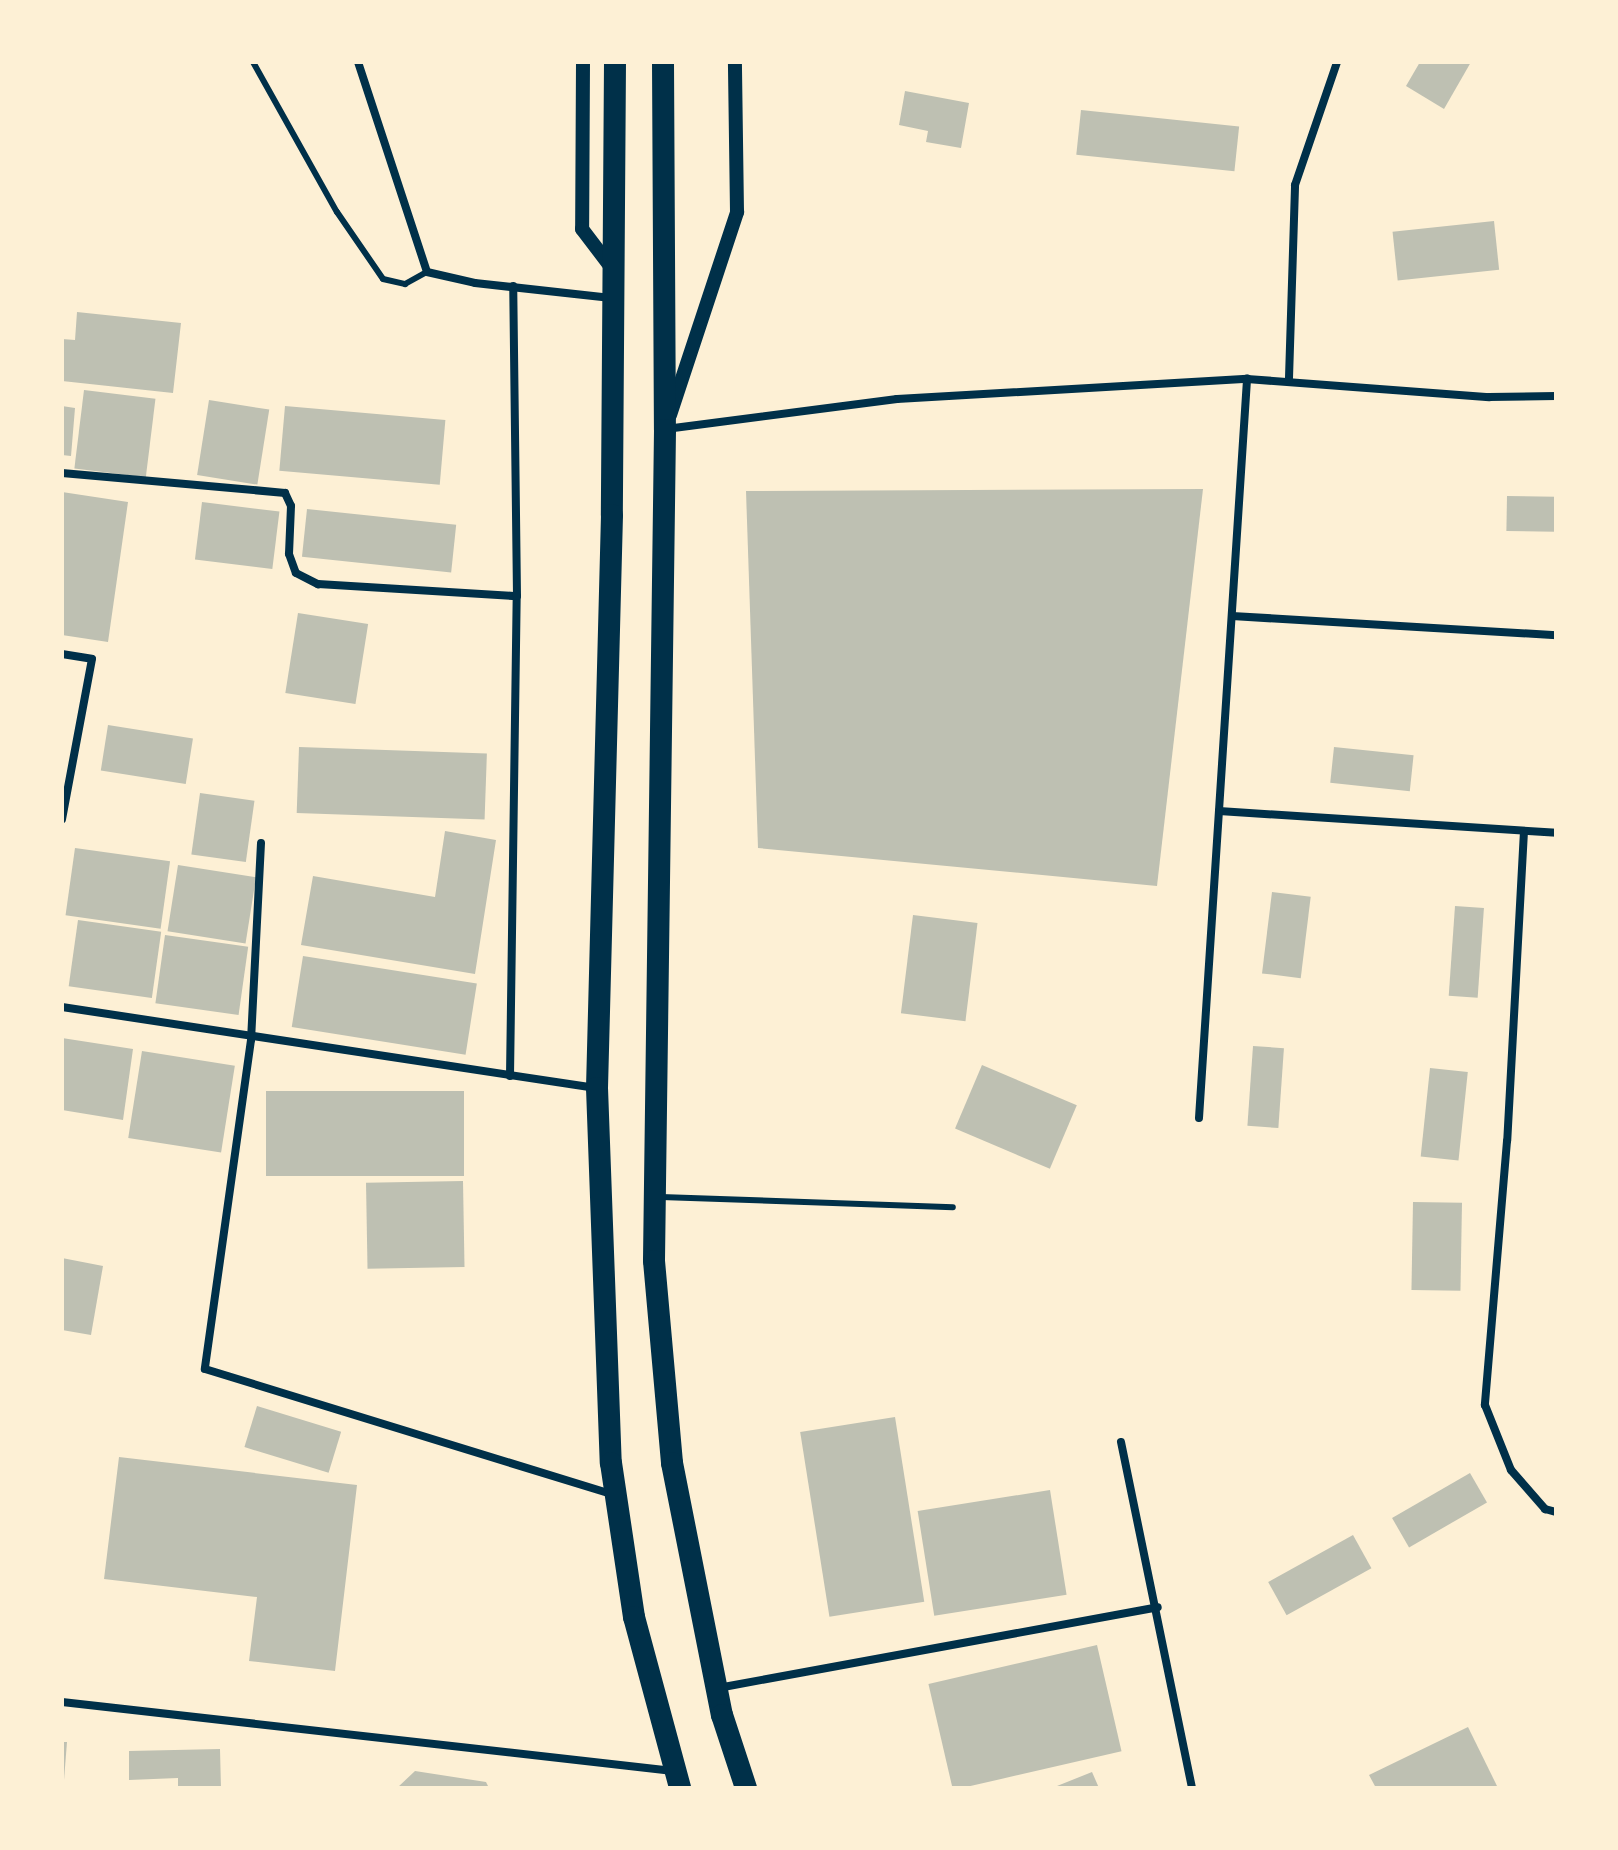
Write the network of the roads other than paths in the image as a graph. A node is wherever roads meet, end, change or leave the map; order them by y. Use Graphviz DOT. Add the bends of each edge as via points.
graph roads {
  1 [pos="253,62"];
  2 [pos="358,62"];
  3 [pos="583,62"];
  4 [pos="615,62"];
  5 [pos="663,62"];
  6 [pos="735,62"];
  7 [pos="1337,62"];
  8 [pos="614,271"];
  9 [pos="427,272"];
  10 [pos="513,286"];
  11 [pos="614,298"];
  12 [pos="1289,378"];
  13 [pos="1247,379"];
  14 [pos="1556,396"];
  15 [pos="665,430"];
  16 [pos="62,473"];
  17 [pos="517,596"];
  18 [pos="1232,616"];
  19 [pos="1556,635"];
  20 [pos="62,654"];
  21 [pos="1219,811"];
  22 [pos="62,819"];
  23 [pos="1524,831"];
  24 [pos="1556,833"];
  25 [pos="261,843"];
  26 [pos="62,1007"];
  27 [pos="251,1040"];
  28 [pos="510,1076"];
  29 [pos="597,1088"];
  30 [pos="1199,1118"];
  31 [pos="654,1197"];
  32 [pos="953,1207"];
  33 [pos="1121,1442"];
  34 [pos="616,1496"];
  35 [pos="1556,1512"];
  36 [pos="1158,1607"];
  37 [pos="717,1688"];
  38 [pos="62,1702"];
  39 [pos="677,1780"];
  40 [pos="746,1788"];
  41 [pos="1192,1788"];
  1 -- 9 [label="lane" via="337,212 383,279 405,284"];
  2 -- 9 [label="street"];
  3 -- 8 [label="street" via="582,229"];
  4 -- 8 [label="highway"];
  5 -- 15 [label="highway"];
  6 -- 15 [label="street" via="737,212"];
  7 -- 12 [label="street" via="1295,185"];
  8 -- 11 [label="highway"];
  9 -- 10 [label="street"];
  10 -- 11 [label="street"];
  10 -- 17 [label="street"];
  11 -- 29 [label="highway"];
  12 -- 13 [label="street"];
  12 -- 14 [label="street" via="1489,397"];
  13 -- 15 [label="street" via="897,399"];
  13 -- 18 [label="street"];
  15 -- 31 [label="highway"];
  16 -- 17 [label="street" via="285,493 291,506 289,554 296,573 318,584"];
  17 -- 28 [label="street"];
  18 -- 19 [label="street"];
  18 -- 21 [label="street"];
  20 -- 22 [label="street" via="92,659"];
  21 -- 23 [label="street"];
  21 -- 30 [label="street"];
  23 -- 24 [label="street"];
  23 -- 35 [label="street" via="1507,1141 1485,1405 1511,1470 1545,1509"];
  25 -- 27 [label="street"];
  26 -- 27 [label="street"];
  27 -- 28 [label="street"];
  27 -- 34 [label="street" via="205,1369"];
  28 -- 29 [label="street"];
  29 -- 34 [label="highway"];
  31 -- 32 [label="lane"];
  31 -- 37 [label="highway" via="672,1463"];
  33 -- 36 [label="street"];
  34 -- 39 [label="highway" via="634,1617"];
  36 -- 37 [label="street"];
  36 -- 41 [label="street"];
  37 -- 40 [label="highway"];
  38 -- 39 [label="street"];
}
